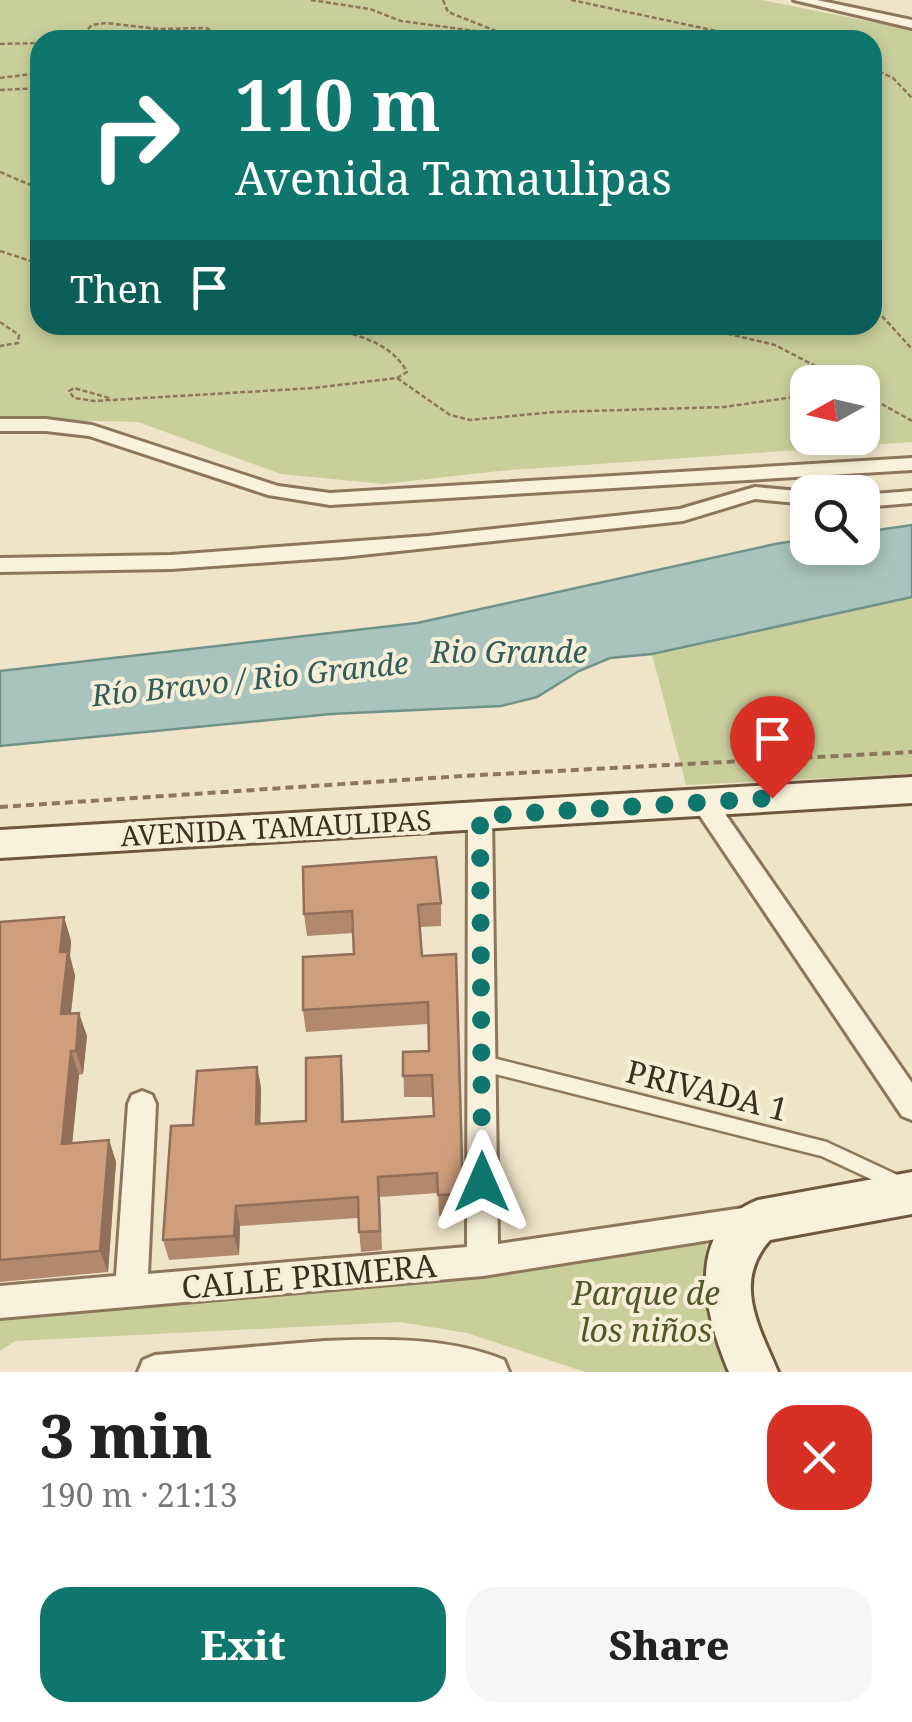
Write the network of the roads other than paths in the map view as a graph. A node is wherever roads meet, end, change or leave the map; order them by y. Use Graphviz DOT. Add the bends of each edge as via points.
graph roads {
  1 [pos="800,0"];
  2 [pos="912,24"];
  3 [pos="0,425"];
  4 [pos="912,464"];
  5 [pos="790,495"];
  6 [pos="912,498"];
  7 [pos="880,500"];
  8 [pos="0,565"];
  9 [pos="912,790"];
  10 [pos="702,802"];
  11 [pos="480,816"];
  12 [pos="0,844"];
  13 [pos="482,1063"];
  14 [pos="142,1104"];
  15 [pos="912,1108"];
  16 [pos="912,1191"];
  17 [pos="758,1221"];
  18 [pos="483,1261"];
  19 [pos="131,1292"];
  20 [pos="0,1302"];
  21 [pos="358,1364"];
  22 [pos="154,1372"];
  23 [pos="492,1372"];
  24 [pos="754,1372"];
  1 -- 2 [label="street"];
  3 -- 4 [label="street" via="92,431 276,491 330,499"];
  5 -- 8 [label="street" via="758,491 683,516 308,552"];
  6 -- 7 [label="street"];
  9 -- 10 [label="street, AVENIDA TAMAULIPAS"];
  10 -- 11 [label="street, AVENIDA TAMAULIPAS"];
  10 -- 15 [label="street"];
  11 -- 12 [label="street, AVENIDA TAMAULIPAS"];
  11 -- 13 [label="street"];
  13 -- 16 [label="lane, PRIVADA 1" via="824,1149"];
  13 -- 18 [label="street"];
  14 -- 19 [label="street"];
  16 -- 17 [label="street, CALLE PRIMERA"];
  17 -- 18 [label="street, CALLE PRIMERA"];
  17 -- 24 [label="street" via="736,1243 725,1276 733,1321"];
  18 -- 19 [label="street, CALLE PRIMERA"];
  19 -- 20 [label="street, CALLE PRIMERA"];
  21 -- 22 [label="street"];
  21 -- 23 [label="street" via="432,1358"];
}
